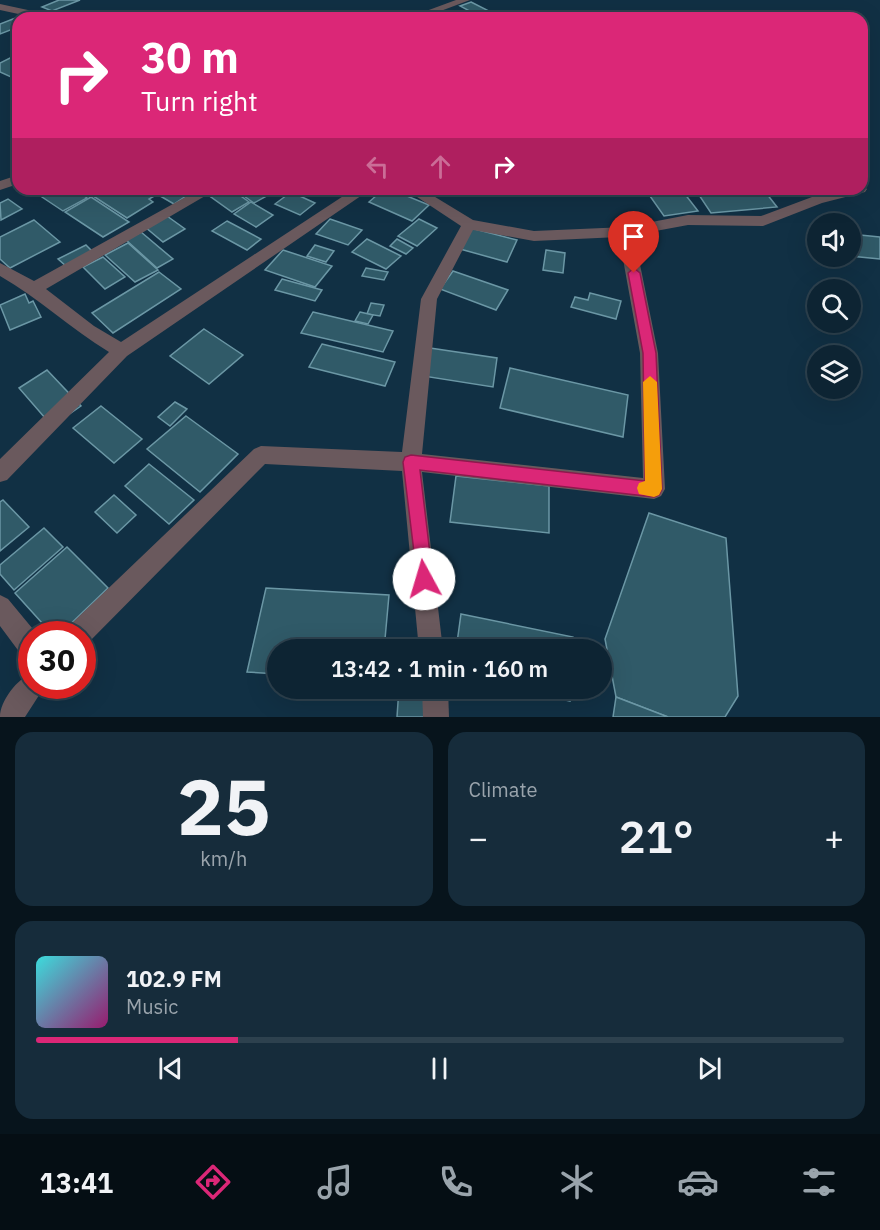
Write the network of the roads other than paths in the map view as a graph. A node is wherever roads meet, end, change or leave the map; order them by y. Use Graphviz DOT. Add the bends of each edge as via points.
graph roads {
  1 [pos="465,0"];
  2 [pos="0,7"];
  3 [pos="23,12"];
  4 [pos="430,12"];
  5 [pos="199,195"];
  6 [pos="354,195"];
  7 [pos="422,195"];
  8 [pos="838,195"];
  9 [pos="469,224"];
  10 [pos="626,232"];
  11 [pos="0,269"];
  12 [pos="34,288"];
  13 [pos="121,351"];
  14 [pos="411,462"];
  15 [pos="0,473"];
  16 [pos="0,607"];
  17 [pos="92,621"];
  18 [pos="18,630"];
  19 [pos="430,639"];
  20 [pos="22,699"];
  21 [pos="435,699"];
  22 [pos="9,717"];
  23 [pos="436,717"];
  1 -- 4 [label="street"];
  2 -- 3 [label="street"];
  5 -- 12 [label="street"];
  6 -- 13 [label="street"];
  7 -- 9 [label="street"];
  8 -- 10 [label="street" via="763,221 688,220"];
  9 -- 10 [label="street" via="534,236"];
  9 -- 14 [label="street" via="429,299"];
  10 -- 14 [label="street" via="649,353 654,489"];
  11 -- 12 [label="street"];
  12 -- 13 [label="street" via="88,331"];
  13 -- 15 [label="street"];
  14 -- 17 [label="street" via="261,455"];
  14 -- 19 [label="street"];
  16 -- 18 [label="street"];
  20 -- 22 [label="street"];
  21 -- 23 [label="street"];
}
